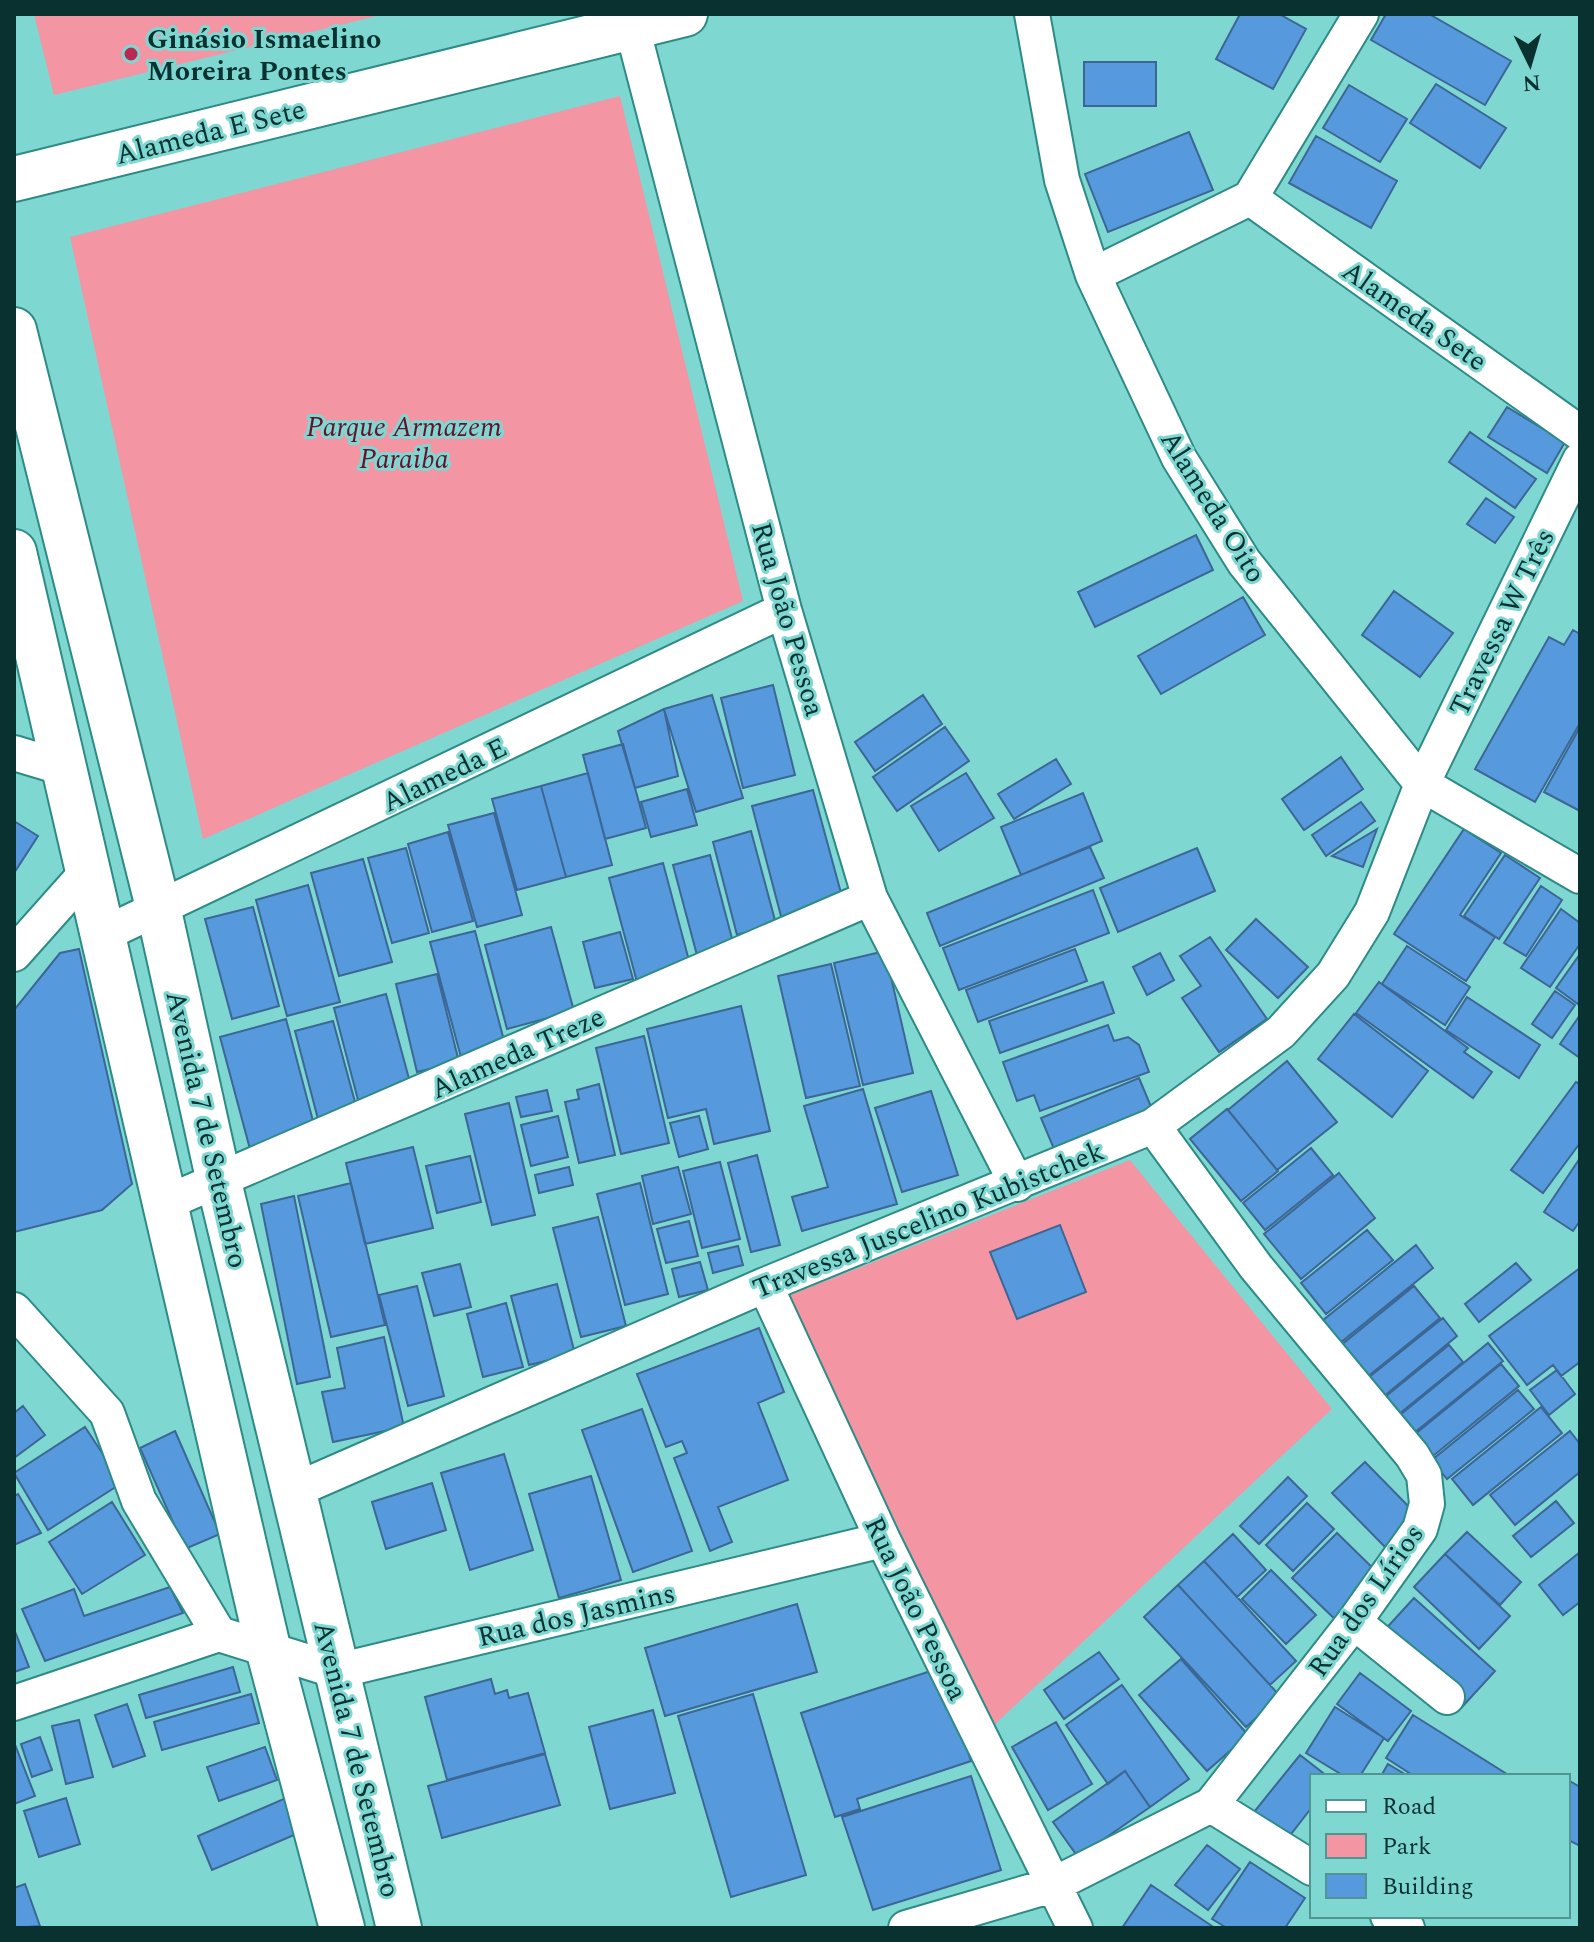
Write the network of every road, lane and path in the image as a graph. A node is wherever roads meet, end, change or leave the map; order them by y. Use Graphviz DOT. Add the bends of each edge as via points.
graph roads {
  1 [pos="685,14"];
  2 [pos="1032,14"];
  3 [pos="1361,14"];
  4 [pos="632,27"];
  5 [pos="14,179"];
  6 [pos="1250,198"];
  7 [pos="1093,275"];
  8 [pos="14,330"];
  9 [pos="1580,433"];
  10 [pos="1580,460"];
  11 [pos="14,552"];
  12 [pos="784,610"];
  13 [pos="14,753"];
  14 [pos="64,768"];
  15 [pos="1422,784"];
  16 [pos="88,871"];
  17 [pos="1580,876"];
  18 [pos="870,898"];
  19 [pos="159,911"];
  20 [pos="102,935"];
  21 [pos="14,954"];
  22 [pos="1153,1126"];
  23 [pos="219,1182"];
  24 [pos="1017,1184"];
  25 [pos="163,1204"];
  26 [pos="765,1285"];
  27 [pos="14,1310"];
  28 [pos="293,1491"];
  29 [pos="883,1540"];
  30 [pos="1354,1622"];
  31 [pos="219,1634"];
  32 [pos="269,1652"];
  33 [pos="337,1671"];
  34 [pos="1447,1697"];
  35 [pos="14,1703"];
  36 [pos="1211,1805"];
  37 [pos="1310,1867"];
  38 [pos="1053,1885"];
  39 [pos="342,1928"];
  40 [pos="399,1928"];
  41 [pos="906,1928"];
  42 [pos="1075,1928"];
  1 -- 4 [label="street, Alameda E Sete"];
  2 -- 7 [label="street, Alameda Oito" via="1062,180"];
  3 -- 6 [label="street"];
  4 -- 5 [label="street, Alameda E Sete"];
  4 -- 12 [label="street, Rua João Pessoa"];
  6 -- 7 [label="street"];
  6 -- 9 [label="street, Alameda Sete"];
  7 -- 15 [label="street, Alameda Oito" via="1179,458 1244,562"];
  8 -- 19 [label="street, Avenida 7 de Setembro"];
  10 -- 15 [label="street, Travessa W Três"];
  11 -- 14 [label="street"];
  12 -- 18 [label="street, Rua João Pessoa"];
  12 -- 19 [label="street, Alameda E"];
  13 -- 14 [label="street"];
  14 -- 16 [label="street"];
  15 -- 17 [label="street, Alameda Oito"];
  15 -- 22 [label="street, Travessa Juscelino Kubistchek" via="1372,912 1333,975 1281,1032"];
  16 -- 20 [label="street"];
  16 -- 21 [label="street"];
  18 -- 23 [label="street, Alameda Treze"];
  18 -- 24 [label="street, Rua João Pessoa"];
  19 -- 20 [label="street, Alameda E"];
  19 -- 23 [label="street, Avenida 7 de Setembro"];
  20 -- 25 [label="street"];
  22 -- 24 [label="street, Travessa Juscelino Kubistchek"];
  22 -- 30 [label="street, Rua dos Lírios" via="1256,1267 1424,1475 1427,1504 1420,1529"];
  23 -- 25 [label="street, Alameda Treze"];
  23 -- 28 [label="street, Avenida 7 de Setembro"];
  24 -- 26 [label="street, Travessa Juscelino Kubistchek"];
  25 -- 32 [label="street"];
  26 -- 28 [label="street, Travessa Juscelino Kubistchek"];
  26 -- 29 [label="street, Rua João Pessoa"];
  27 -- 31 [label="street" via="107,1413 139,1501"];
  28 -- 33 [label="street, Avenida 7 de Setembro"];
  29 -- 33 [label="street, Rua dos Jasmins"];
  29 -- 38 [label="street, Rua João Pessoa"];
  30 -- 34 [label="street"];
  30 -- 36 [label="street, Rua dos Lírios"];
  31 -- 32 [label="street, Rua dos Jasmins"];
  31 -- 35 [label="street"];
  32 -- 33 [label="street, Rua dos Jasmins"];
  32 -- 39 [label="street"];
  33 -- 40 [label="street, Avenida 7 de Setembro"];
  36 -- 37 [label="street"];
  36 -- 38 [label="street, Rua dos Lírios"];
  38 -- 41 [label="street, Rua dos Lírios"];
  38 -- 42 [label="street, Rua João Pessoa"];
}
